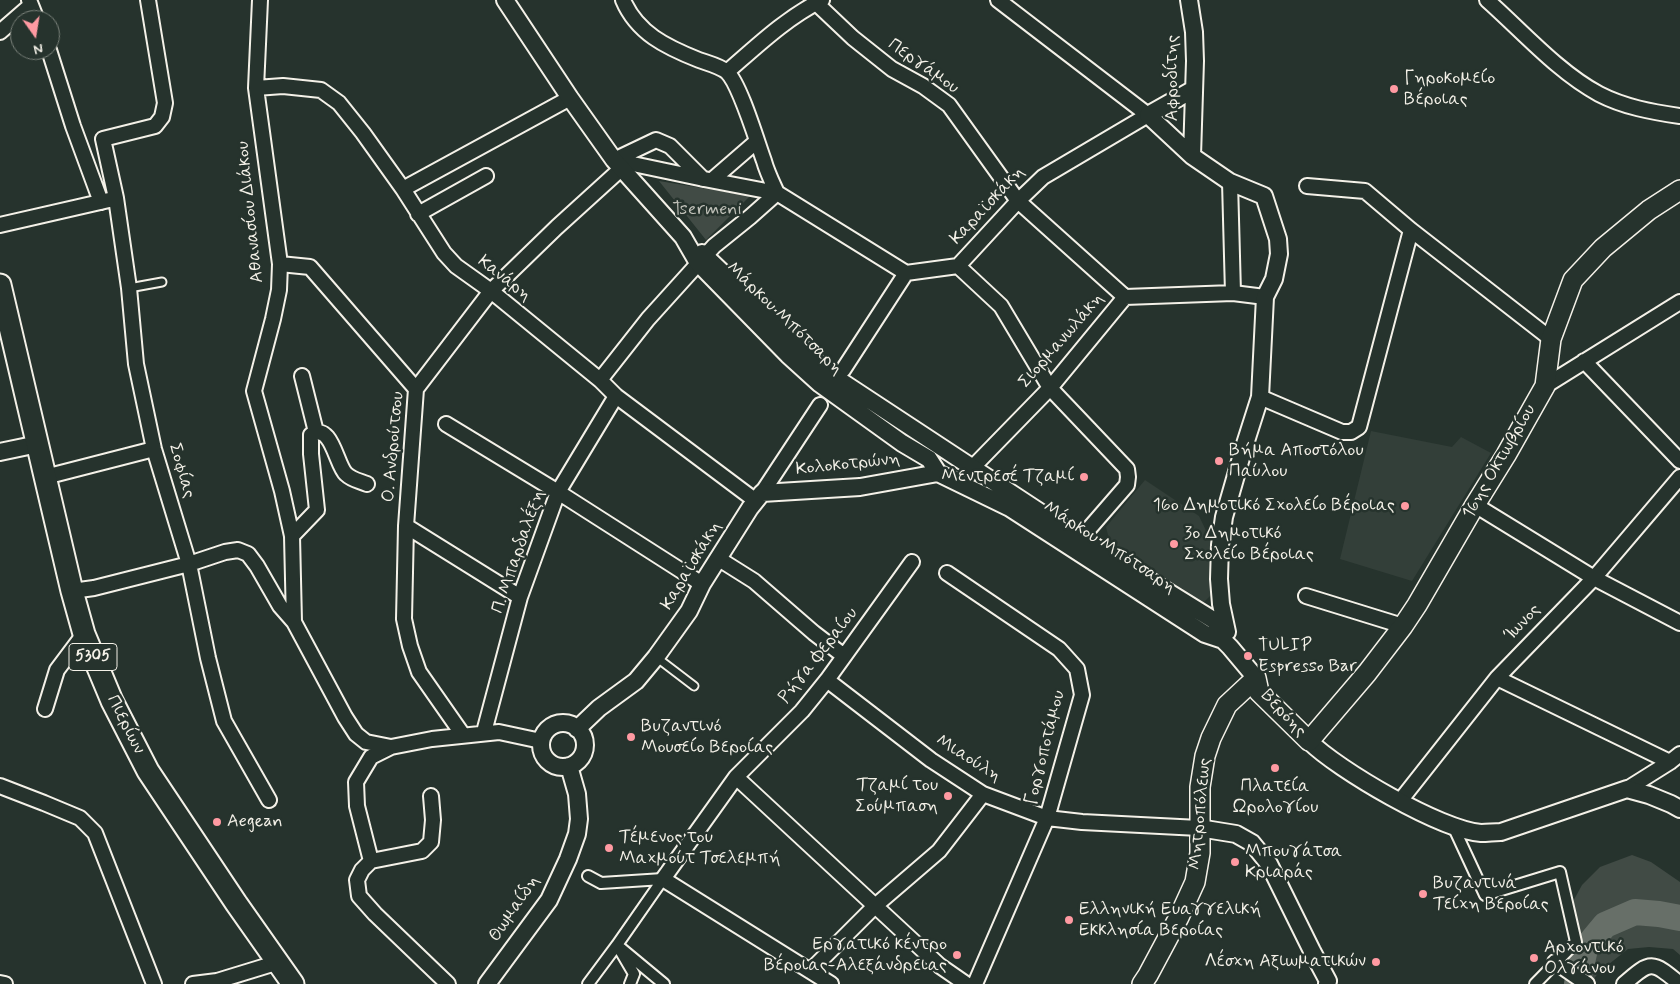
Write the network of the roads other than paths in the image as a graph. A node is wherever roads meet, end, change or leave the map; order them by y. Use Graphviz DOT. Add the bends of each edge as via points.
graph roads {
  1 [pos="148,0"];
  2 [pos="260,0"];
  3 [pos="505,0"];
  4 [pos="622,0"];
  5 [pos="998,0"];
  6 [pos="1190,0"];
  7 [pos="1487,0"];
  8 [pos="30,2"];
  9 [pos="819,2"];
  10 [pos="799,5"];
  11 [pos="0,32"];
  12 [pos="51,60"];
  13 [pos="727,72"];
  14 [pos="256,88"];
  15 [pos="1194,89"];
  16 [pos="570,98"];
  17 [pos="1148,115"];
  18 [pos="1680,116"];
  19 [pos="757,142"];
  20 [pos="1192,156"];
  21 [pos="618,164"];
  22 [pos="486,176"];
  23 [pos="708,180"];
  24 [pos="1230,182"];
  25 [pos="1307,186"];
  26 [pos="403,189"];
  27 [pos="1680,190"];
  28 [pos="777,193"];
  29 [pos="116,198"];
  30 [pos="1018,201"];
  31 [pos="101,202"];
  32 [pos="418,214"];
  33 [pos="0,225"];
  34 [pos="1411,230"];
  35 [pos="702,259"];
  36 [pos="280,264"];
  37 [pos="958,266"];
  38 [pos="906,272"];
  39 [pos="162,282"];
  40 [pos="0,285"];
  41 [pos="129,288"];
  42 [pos="491,291"];
  43 [pos="1233,292"];
  44 [pos="1265,297"];
  45 [pos="1125,298"];
  46 [pos="1680,302"];
  47 [pos="1551,339"];
  48 [pos="1584,361"];
  49 [pos="843,370"];
  50 [pos="302,376"];
  51 [pos="600,380"];
  52 [pos="1545,386"];
  53 [pos="1050,388"];
  54 [pos="416,389"];
  55 [pos="616,396"];
  56 [pos="1260,397"];
  57 [pos="820,405"];
  58 [pos="446,424"];
  59 [pos="316,432"];
  60 [pos="38,444"];
  61 [pos="154,448"];
  62 [pos="0,452"];
  63 [pos="1680,461"];
  64 [pos="972,468"];
  65 [pos="938,474"];
  66 [pos="45,477"];
  67 [pos="1680,477"];
  68 [pos="367,484"];
  69 [pos="558,492"];
  70 [pos="759,497"];
  71 [pos="1475,505"];
  72 [pos="406,526"];
  73 [pos="292,536"];
  74 [pos="1081,538"];
  75 [pos="719,559"];
  76 [pos="912,562"];
  77 [pos="189,564"];
  78 [pos="947,573"];
  79 [pos="1594,578"];
  80 [pos="702,584"];
  81 [pos="72,591"];
  82 [pos="1306,596"];
  83 [pos="520,597"];
  84 [pos="294,622"];
  85 [pos="1680,622"];
  86 [pos="1403,626"];
  87 [pos="84,634"];
  88 [pos="1226,644"];
  89 [pos="844,656"];
  90 [pos="656,657"];
  91 [pos="1256,678"];
  92 [pos="1496,678"];
  93 [pos="827,680"];
  94 [pos="694,686"];
  95 [pos="45,709"];
  96 [pos="577,729"];
  97 [pos="484,732"];
  98 [pos="463,736"];
  99 [pos="1313,736"];
  100 [pos="541,741"];
  101 [pos="391,747"];
  102 [pos="1675,758"];
  103 [pos="569,766"];
  104 [pos="736,777"];
  105 [pos="0,786"];
  106 [pos="1626,789"];
  107 [pos="983,794"];
  108 [pos="431,796"];
  109 [pos="269,800"];
  110 [pos="1400,801"];
  111 [pos="1680,809"];
  112 [pos="1047,818"];
  113 [pos="1453,826"];
  114 [pos="1200,828"];
  115 [pos="371,862"];
  116 [pos="588,876"];
  117 [pos="663,878"];
  118 [pos="874,906"];
  119 [pos="618,945"];
  120 [pos="280,962"];
  121 [pos="1555,962"];
  122 [pos="810,971"];
  123 [pos="0,983"];
  124 [pos="1328,983"];
  125 [pos="5,984"];
  126 [pos="154,984"];
  127 [pos="193,984"];
  128 [pos="293,984"];
  129 [pos="448,984"];
  130 [pos="487,984"];
  131 [pos="588,984"];
  132 [pos="630,984"];
  133 [pos="664,984"];
  134 [pos="831,984"];
  135 [pos="966,984"];
  136 [pos="975,984"];
  137 [pos="1142,984"];
  138 [pos="1535,984"];
  139 [pos="1587,984"];
  140 [pos="1624,984"];
  141 [pos="1680,984"];
  1 -- 29 [label="street, Σοφίας" via="165,103 162,117 154,126 103,139"];
  2 -- 14 [label="street, Αθανασίου Διάκου"];
  3 -- 16 [label="street, Μάρκου Μπότσαρη"];
  4 -- 13 [label="street" via="641,28 662,44"];
  5 -- 17 [label="street"];
  6 -- 15 [label="street, Αφροδίτης" via="1196,60"];
  7 -- 18 [label="street" via="1543,53 1592,89 1635,108"];
  8 -- 11 [label="street"];
  9 -- 10 [label="street"];
  9 -- 30 [label="street, Περγάμου" via="853,38 892,69 949,105"];
  10 -- 13 [label="street" via="779,28"];
  12 -- 31 [label="street"];
  13 -- 19 [label="street" via="734,81"];
  14 -- 26 [label="street, Κανάρη" via="283,86 321,90 339,103"];
  14 -- 36 [label="street, Αθανασίου Διάκου"];
  15 -- 17 [label="street, Καραϊσκάκη"];
  15 -- 20 [label="street, Αφροδίτης"];
  16 -- 21 [label="street, Μάρκου Μπότσαρη"];
  16 -- 26 [label="street"];
  17 -- 20 [label="street"];
  17 -- 30 [label="street, Καραϊσκάκη" via="1043,177"];
  19 -- 23 [label="street"];
  19 -- 28 [label="street"];
  20 -- 24 [label="street"];
  21 -- 23 [label="street"];
  21 -- 23 [label="street, Ο. Ανδρούτσου" via="656,140 670,146"];
  21 -- 35 [label="street, Μάρκου Μπότσαρη"];
  21 -- 42 [label="street, Ο. Ανδρούτσου"];
  22 -- 32 [label="street"];
  23 -- 28 [label="street"];
  24 -- 43 [label="street"];
  24 -- 44 [label="street" via="1264,196 1278,238 1279,254 1274,279"];
  25 -- 34 [label="street" via="1365,191"];
  26 -- 32 [label="street, Κανάρη"];
  27 -- 47 [label="main road, 16ης Οκτωβρίου" via="1649,210 1603,248 1573,280"];
  28 -- 35 [label="street"];
  28 -- 38 [label="street"];
  29 -- 31 [label="street"];
  29 -- 41 [label="street, Σοφίας"];
  30 -- 37 [label="street, Καραϊσκάκη"];
  30 -- 45 [label="street, Περγάμου"];
  31 -- 33 [label="street"];
  32 -- 42 [label="street, Κανάρη" via="456,266"];
  34 -- 47 [label="street"];
  34 -- 56 [label="street" via="1359,428 1342,432"];
  35 -- 51 [label="street" via="648,319"];
  35 -- 64 [label="street, Μάρκου Μπότσαρη" via="827,372"];
  35 -- 65 [label="street, Μάρκου Μπότσαρη" via="788,355 820,384 929,459"];
  36 -- 54 [label="street" via="310,267"];
  36 -- 73 [label="street, Αθανασίου Διάκου" via="273,319 254,391"];
  37 -- 38 [label="street, Καραϊσκάκη"];
  37 -- 53 [label="street" via="1001,306"];
  38 -- 49 [label="street"];
  39 -- 41 [label="lane"];
  40 -- 60 [label="main road, Πιερίων / 5305"];
  41 -- 61 [label="street, Σοφίας" via="136,364"];
  42 -- 51 [label="street, Κανάρη"];
  42 -- 54 [label="street, Ο. Ανδρούτσου"];
  43 -- 44 [label="street, Σιορμανωλάκη"];
  43 -- 45 [label="street, Σιορμανωλάκη"];
  44 -- 56 [label="street"];
  45 -- 53 [label="street, Σιορμανωλάκη"];
  46 -- 48 [label="street"];
  47 -- 52 [label="main road, 16ης Οκτωβρίου"];
  48 -- 52 [label="street"];
  48 -- 63 [label="street"];
  50 -- 59 [label="street"];
  51 -- 55 [label="street, Κανάρη"];
  52 -- 71 [label="main road, 16ης Οκτωβρίου"];
  53 -- 64 [label="street, Σιορμανωλάκη"];
  53 -- 74 [label="street" via="1127,469 1127,485"];
  54 -- 72 [label="street, Ο. Ανδρούτσου"];
  55 -- 69 [label="street, Π. Μπαρδαλέξη"];
  55 -- 70 [label="street, Κανάρη"];
  56 -- 88 [label="street" via="1224,517 1220,545 1220,604"];
  57 -- 70 [label="street, Καραϊσκάκη"];
  58 -- 69 [label="street"];
  59 -- 68 [label="street" via="329,439 344,473"];
  59 -- 73 [label="street" via="311,435 310,454 316,510"];
  60 -- 62 [label="street"];
  60 -- 66 [label="main road, Πιερίων / 5305"];
  61 -- 66 [label="street"];
  61 -- 77 [label="street, Σοφίας"];
  64 -- 74 [label="street, Μάρκου Μπότσαρη"];
  65 -- 70 [label="street, Κολοκοτρώνη" via="860,487"];
  65 -- 88 [label="street, Μάρκου Μπότσαρη" via="1010,508 1205,634"];
  66 -- 81 [label="main road, Πιερίων / 5305"];
  67 -- 79 [label="street, Ίωνος"];
  69 -- 80 [label="street"];
  69 -- 83 [label="street, Π. Μπαρδαλέξη"];
  70 -- 75 [label="street, Καραϊσκάκη"];
  71 -- 79 [label="street"];
  71 -- 86 [label="main road, 16ης Οκτωβρίου"];
  72 -- 83 [label="street"];
  72 -- 98 [label="street, Ο. Ανδρούτσου" via="404,619 410,646 419,672"];
  73 -- 84 [label="street, Αθανασίου Διάκου"];
  74 -- 88 [label="street, Μάρκου Μπότσαρη" via="1215,621"];
  75 -- 80 [label="street, Καραϊσκάκη"];
  75 -- 89 [label="street" via="754,581"];
  76 -- 89 [label="street, Ρήγα Φεραίου"];
  77 -- 81 [label="street"];
  77 -- 84 [label="street" via="224,552 238,550 248,554 280,606"];
  77 -- 109 [label="street, Σοφίας" via="224,721"];
  78 -- 112 [label="street, Γοργοποτάμου" via="1059,649 1077,669 1082,695"];
  79 -- 85 [label="street"];
  79 -- 92 [label="street, Ίωνος"];
  80 -- 90 [label="street, Καραϊσκάκη" via="689,611"];
  81 -- 87 [label="main road, Πιερίων / 5305"];
  82 -- 86 [label="street"];
  83 -- 97 [label="street, Π. Μπαρδαλέξη"];
  84 -- 101 [label="street" via="356,734 366,742"];
  86 -- 99 [label="main road, 16ης Οκτωβρίου"];
  87 -- 95 [label="street" via="57,670"];
  87 -- 120 [label="main road, Πιερίων / 5305" via="112,701 148,771 236,903"];
  88 -- 91 [label="street, Μάρκου Μπότσαρη"];
  89 -- 93 [label="street, Ρήγα Φεραίου"];
  90 -- 94 [label="lane"];
  90 -- 96 [label="street, Καραϊσκάκη" via="636,681"];
  91 -- 99 [label="main road, Βερόης" via="1267,683"];
  91 -- 114 [label="main road, Μητροπόλεως" via="1226,705 1211,738 1200,787"];
  92 -- 102 [label="street"];
  92 -- 110 [label="street, Ίωνος"];
  93 -- 104 [label="street, Ρήγα Φεραίου"];
  93 -- 107 [label="street, Μιαούλη" via="931,760"];
  96 -- 100 [label="street" via="572,725 557,724 545,732"];
  96 -- 103 [label="street" via="583,736 584,751 576,763"];
  97 -- 98 [label="street"];
  97 -- 100 [label="street"];
  98 -- 101 [label="street"];
  99 -- 110 [label="street, Βερόης" via="1324,740 1385,793"];
  100 -- 103 [label="street" via="547,760 559,767"];
  101 -- 115 [label="street" via="371,757 356,782 357,806"];
  102 -- 106 [label="street, Βερόης"];
  103 -- 130 [label="street, Θωμαίδη" via="579,819 568,859 549,900"];
  104 -- 117 [label="street, Ρήγα Φεραίου"];
  104 -- 118 [label="street"];
  105 -- 126 [label="street" via="80,818 94,833"];
  106 -- 111 [label="street"];
  106 -- 113 [label="street, Βερόης" via="1501,832 1481,833"];
  107 -- 112 [label="street, Μιαούλη"];
  107 -- 118 [label="street" via="939,851"];
  108 -- 115 [label="street" via="432,842 422,851"];
  110 -- 113 [label="street, Βερόης"];
  112 -- 114 [label="street, Μιαούλη"];
  112 -- 136 [label="street, Γοργοποτάμου"];
  113 -- 121 [label="street" via="1485,895 1560,872 1576,942"];
  114 -- 124 [label="street" via="1236,834 1252,843 1269,864"];
  114 -- 137 [label="main road, Μητροπόλεως" via="1200,853 1194,882 1175,925"];
  115 -- 129 [label="street" via="357,880 359,896"];
  116 -- 117 [label="street" via="601,883"];
  117 -- 119 [label="street, Ρήγα Φεραίου"];
  117 -- 122 [label="street"];
  118 -- 122 [label="street"];
  118 -- 135 [label="street" via="940,966"];
  119 -- 131 [label="street, Ρήγα Φεραίου"];
  119 -- 132 [label="street" via="634,974"];
  119 -- 133 [label="street"];
  120 -- 127 [label="street" via="217,981"];
  120 -- 128 [label="main road, Πιερίων / 5305"];
  121 -- 138 [label="street"];
  121 -- 139 [label="street"];
  122 -- 134 [label="street"];
  123 -- 125 [label="street"];
  140 -- 141 [label="street" via="1642,968 1651,966"];
}
